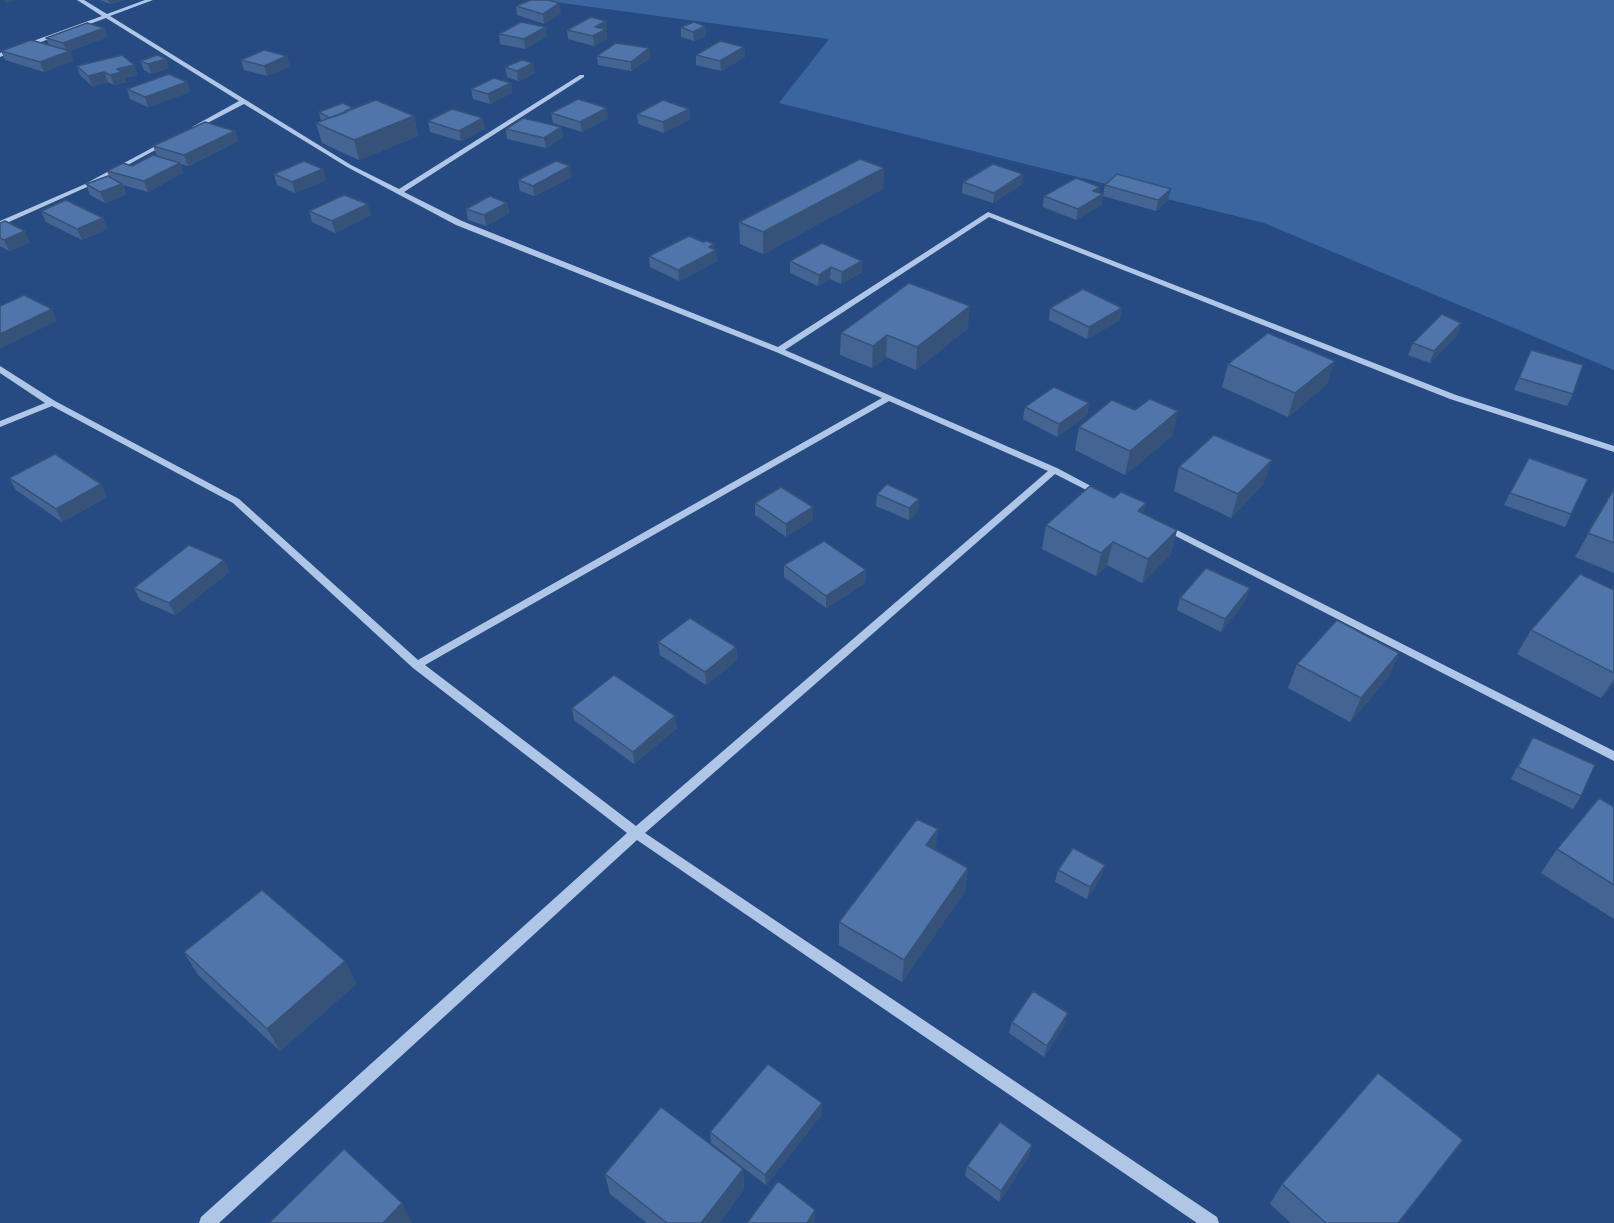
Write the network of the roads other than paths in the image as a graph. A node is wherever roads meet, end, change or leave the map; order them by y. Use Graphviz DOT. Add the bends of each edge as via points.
graph roads {
  1 [pos="80,0"];
  2 [pos="150,0"];
  3 [pos="106,15"];
  4 [pos="0,55"];
  5 [pos="582,76"];
  6 [pos="244,101"];
  7 [pos="184,133"];
  8 [pos="174,138"];
  9 [pos="399,192"];
  10 [pos="0,224"];
  11 [pos="779,350"];
  12 [pos="0,369"];
  13 [pos="888,398"];
  14 [pos="52,403"];
  15 [pos="0,424"];
  16 [pos="1614,449"];
  17 [pos="1054,470"];
  18 [pos="1106,497"];
  19 [pos="1159,523"];
  20 [pos="417,665"];
  21 [pos="1614,756"];
  22 [pos="636,833"];
  23 [pos="207,1223"];
  24 [pos="1211,1223"];
  1 -- 3 [label="street"];
  2 -- 3 [label="street"];
  3 -- 4 [label="street"];
  3 -- 6 [label="street"];
  5 -- 9 [label="street"];
  6 -- 7 [label="street"];
  6 -- 9 [label="street"];
  8 -- 10 [label="street" via="85,186"];
  9 -- 11 [label="street" via="459,224"];
  11 -- 13 [label="street"];
  11 -- 16 [label="street" via="988,214 1453,397"];
  12 -- 14 [label="street"];
  13 -- 17 [label="street"];
  13 -- 20 [label="street"];
  14 -- 15 [label="street"];
  14 -- 20 [label="street" via="236,501"];
  17 -- 18 [label="street"];
  17 -- 22 [label="street"];
  19 -- 21 [label="street"];
  20 -- 22 [label="street"];
  22 -- 23 [label="street"];
  22 -- 24 [label="street"];
}
